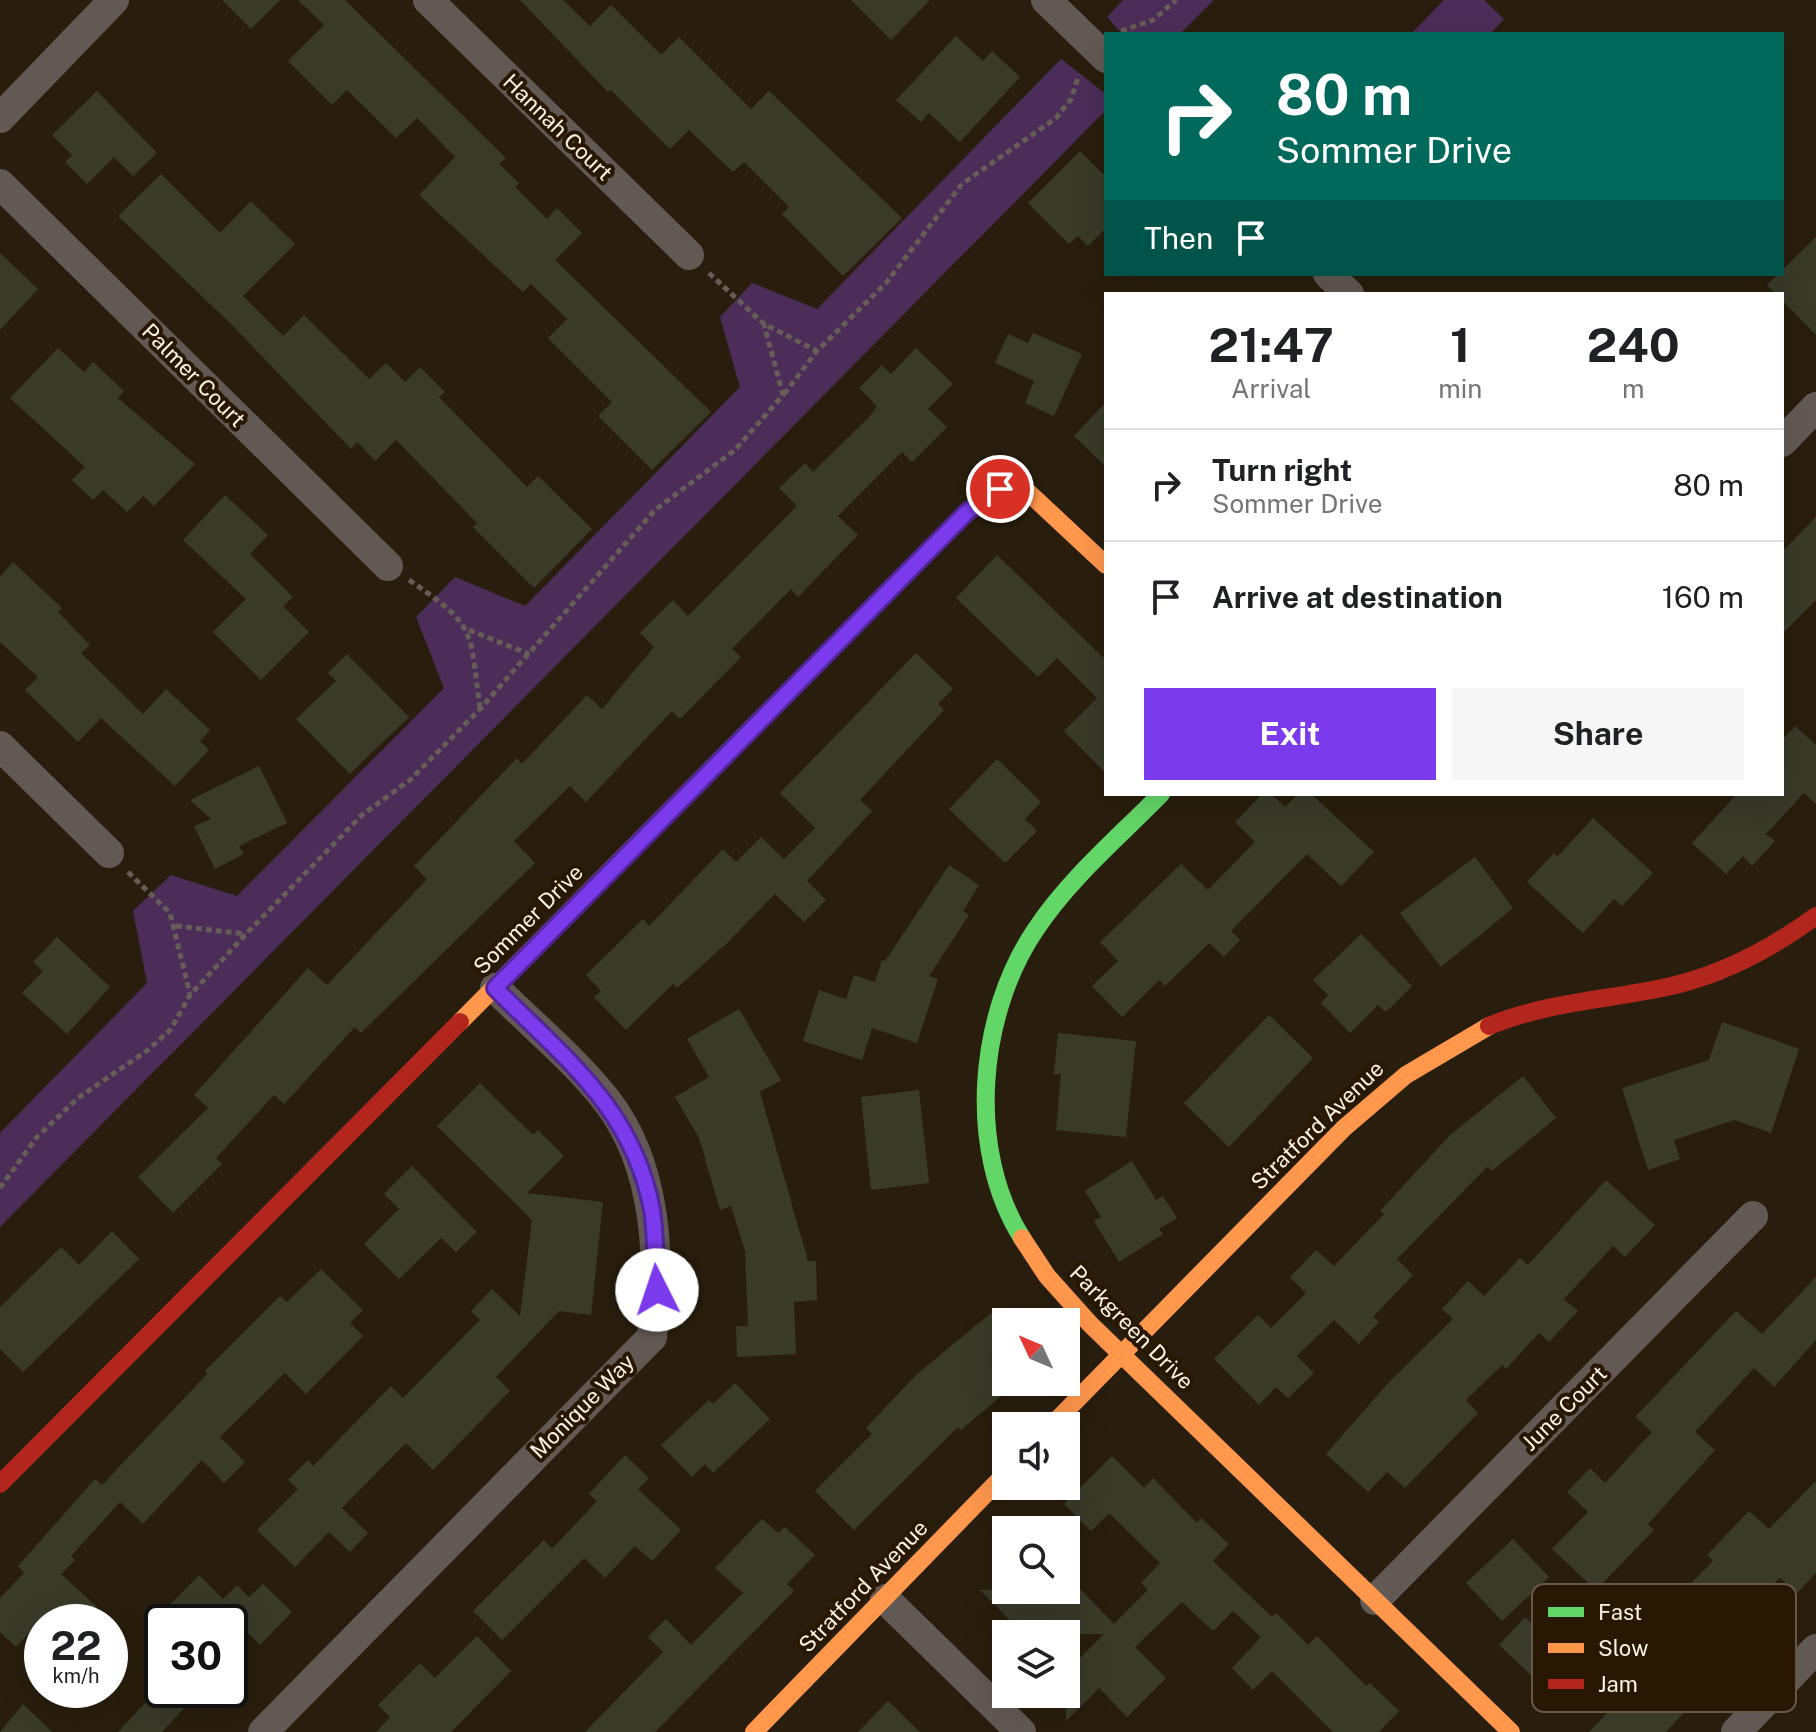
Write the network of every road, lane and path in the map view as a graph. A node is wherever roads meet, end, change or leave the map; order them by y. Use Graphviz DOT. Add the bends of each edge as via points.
graph roads {
  1 [pos="114,0"];
  2 [pos="428,0"];
  3 [pos="1046,0"];
  4 [pos="1176,0"];
  5 [pos="1121,31"];
  6 [pos="1104,56"];
  7 [pos="1079,75"];
  8 [pos="0,118"];
  9 [pos="0,184"];
  10 [pos="689,255"];
  11 [pos="1330,276"];
  12 [pos="1347,292"];
  13 [pos="764,324"];
  14 [pos="817,351"];
  15 [pos="783,395"];
  16 [pos="1816,407"];
  17 [pos="1784,440"];
  18 [pos="1104,563"];
  19 [pos="388,566"];
  20 [pos="469,630"];
  21 [pos="529,654"];
  22 [pos="480,709"];
  23 [pos="0,746"];
  24 [pos="1159,796"];
  25 [pos="109,853"];
  26 [pos="1816,916"];
  27 [pos="176,926"];
  28 [pos="246,934"];
  29 [pos="495,988"];
  30 [pos="190,995"];
  31 [pos="0,1188"];
  32 [pos="1753,1216"];
  33 [pos="1123,1355"];
  34 [pos="1065,1412"];
  35 [pos="0,1484"];
  36 [pos="992,1488"];
  37 [pos="885,1599"];
  38 [pos="1375,1600"];
  39 [pos="1816,1649"];
  40 [pos="1796,1670"];
  41 [pos="1755,1712"];
  42 [pos="263,1732"];
  43 [pos="754,1732"];
  44 [pos="1021,1732"];
  45 [pos="1511,1732"];
  46 [pos="1736,1732"];
  1 -- 8 [label="street"];
  2 -- 10 [label="street, Hannah Court"];
  3 -- 6 [label="street"];
  4 -- 5 [label="path" via="1153,20"];
  7 -- 14 [label="path" via="1071,99 1056,118 962,184 886,283"];
  9 -- 19 [label="street, Palmer Court"];
  10 -- 13 [label="path"];
  11 -- 12 [label="street"];
  13 -- 14 [label="path"];
  13 -- 15 [label="path"];
  14 -- 15 [label="path"];
  15 -- 21 [label="path" via="735,450 655,510"];
  16 -- 17 [label="street"];
  18 -- 29 [label="street, Sommer Drive" via="1027,491 1000,489 978,505"];
  19 -- 20 [label="path" via="450,608"];
  20 -- 21 [label="path"];
  20 -- 22 [label="path"];
  21 -- 22 [label="path"];
  22 -- 28 [label="path" via="410,780 362,815"];
  23 -- 25 [label="street"];
  24 -- 33 [label="street, Parkgreen Drive" via="1075,882 1025,947 997,1016 984,1089 990,1156 1008,1211 1042,1269"];
  25 -- 27 [label="path" via="170,913"];
  26 -- 33 [label="street, Stratford Avenue" via="1755,954 1668,987 1514,1018 1424,1061 1340,1131"];
  27 -- 28 [label="path"];
  27 -- 30 [label="path"];
  28 -- 30 [label="path"];
  29 -- 35 [label="street, Sommer Drive"];
  29 -- 42 [label="street, Monique Way" via="607,1102 633,1147 652,1210 657,1290 652,1337"];
  30 -- 31 [label="path" via="171,1029 78,1098 37,1137"];
  32 -- 38 [label="street, June Court"];
  33 -- 34 [label="street, Stratford Avenue"];
  33 -- 38 [label="street, Parkgreen Drive"];
  36 -- 37 [label="street, Stratford Avenue"];
  37 -- 43 [label="street, Stratford Avenue"];
  37 -- 44 [label="street"];
  38 -- 45 [label="street, Parkgreen Drive"];
  39 -- 40 [label="street"];
  41 -- 46 [label="street"];
}
